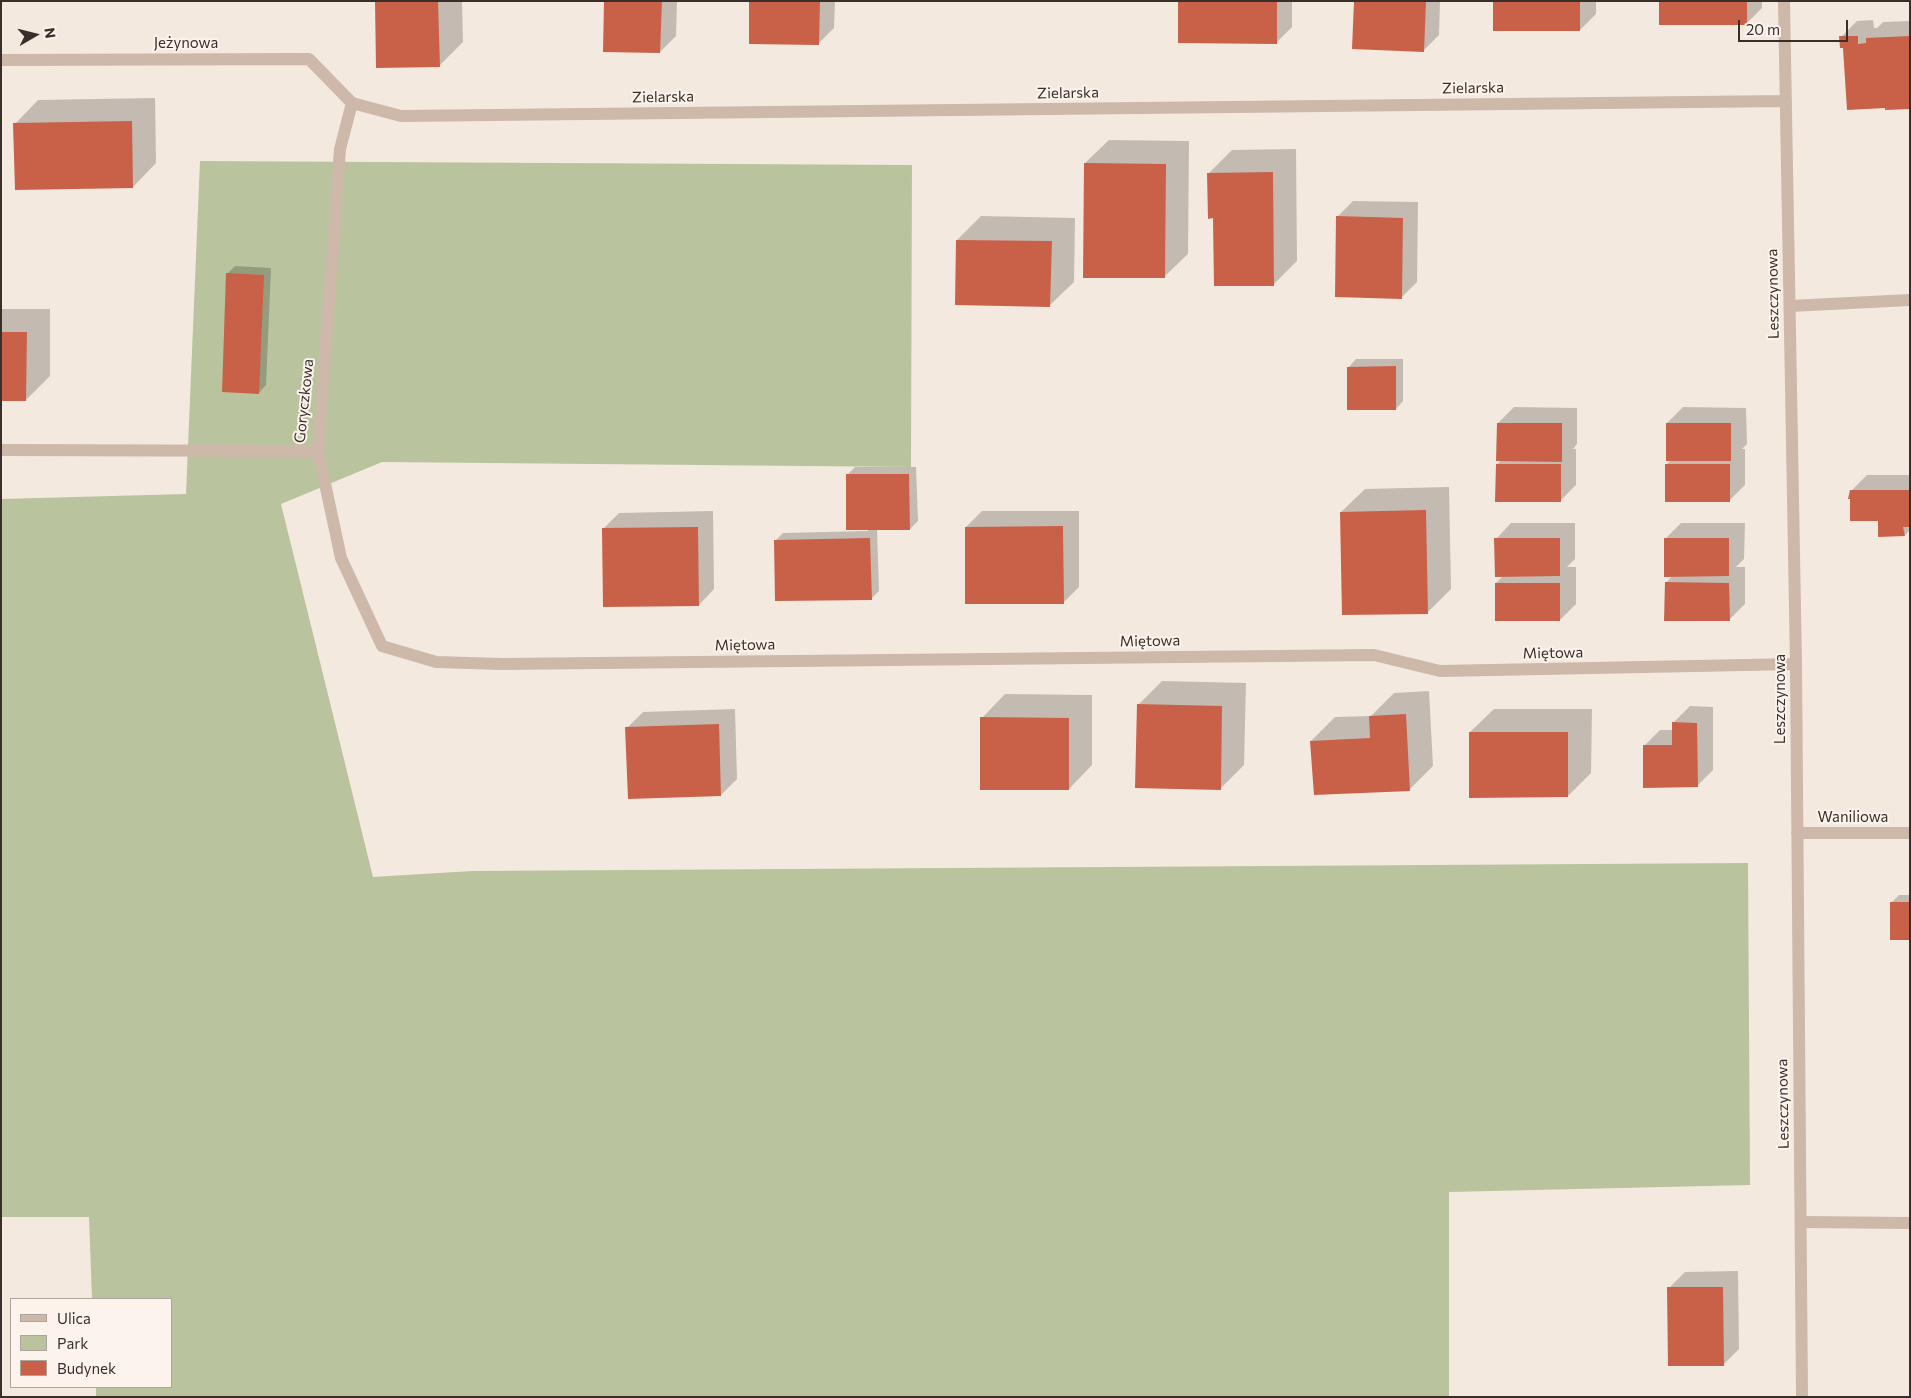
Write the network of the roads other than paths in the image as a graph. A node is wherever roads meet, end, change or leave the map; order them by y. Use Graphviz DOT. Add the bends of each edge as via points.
graph roads {
  1 [pos="1784,1"];
  2 [pos="1,60"];
  3 [pos="1786,101"];
  4 [pos="352,103"];
  5 [pos="1910,300"];
  6 [pos="1790,306"];
  7 [pos="1,450"];
  8 [pos="318,450"];
  9 [pos="1796,664"];
  10 [pos="1797,833"];
  11 [pos="1910,833"];
  12 [pos="1801,1222"];
  13 [pos="1910,1223"];
  14 [pos="1802,1397"];
  1 -- 3 [label="street, Leszczynowa"];
  2 -- 4 [label="street, Jeżynowa" via="309,59"];
  3 -- 4 [label="street, Zielarska" via="401,116"];
  3 -- 6 [label="street, Leszczynowa"];
  4 -- 8 [label="street, Goryczkowa" via="340,149"];
  5 -- 6 [label="street"];
  6 -- 9 [label="street, Leszczynowa"];
  7 -- 8 [label="street, Goryczkowa"];
  8 -- 9 [label="street, Miętowa" via="341,558 382,646 436,662 1374,655 1440,672"];
  9 -- 10 [label="street, Leszczynowa"];
  10 -- 11 [label="street, Waniliowa"];
  10 -- 12 [label="street, Leszczynowa"];
  12 -- 13 [label="street"];
  12 -- 14 [label="street, Leszczynowa"];
}
